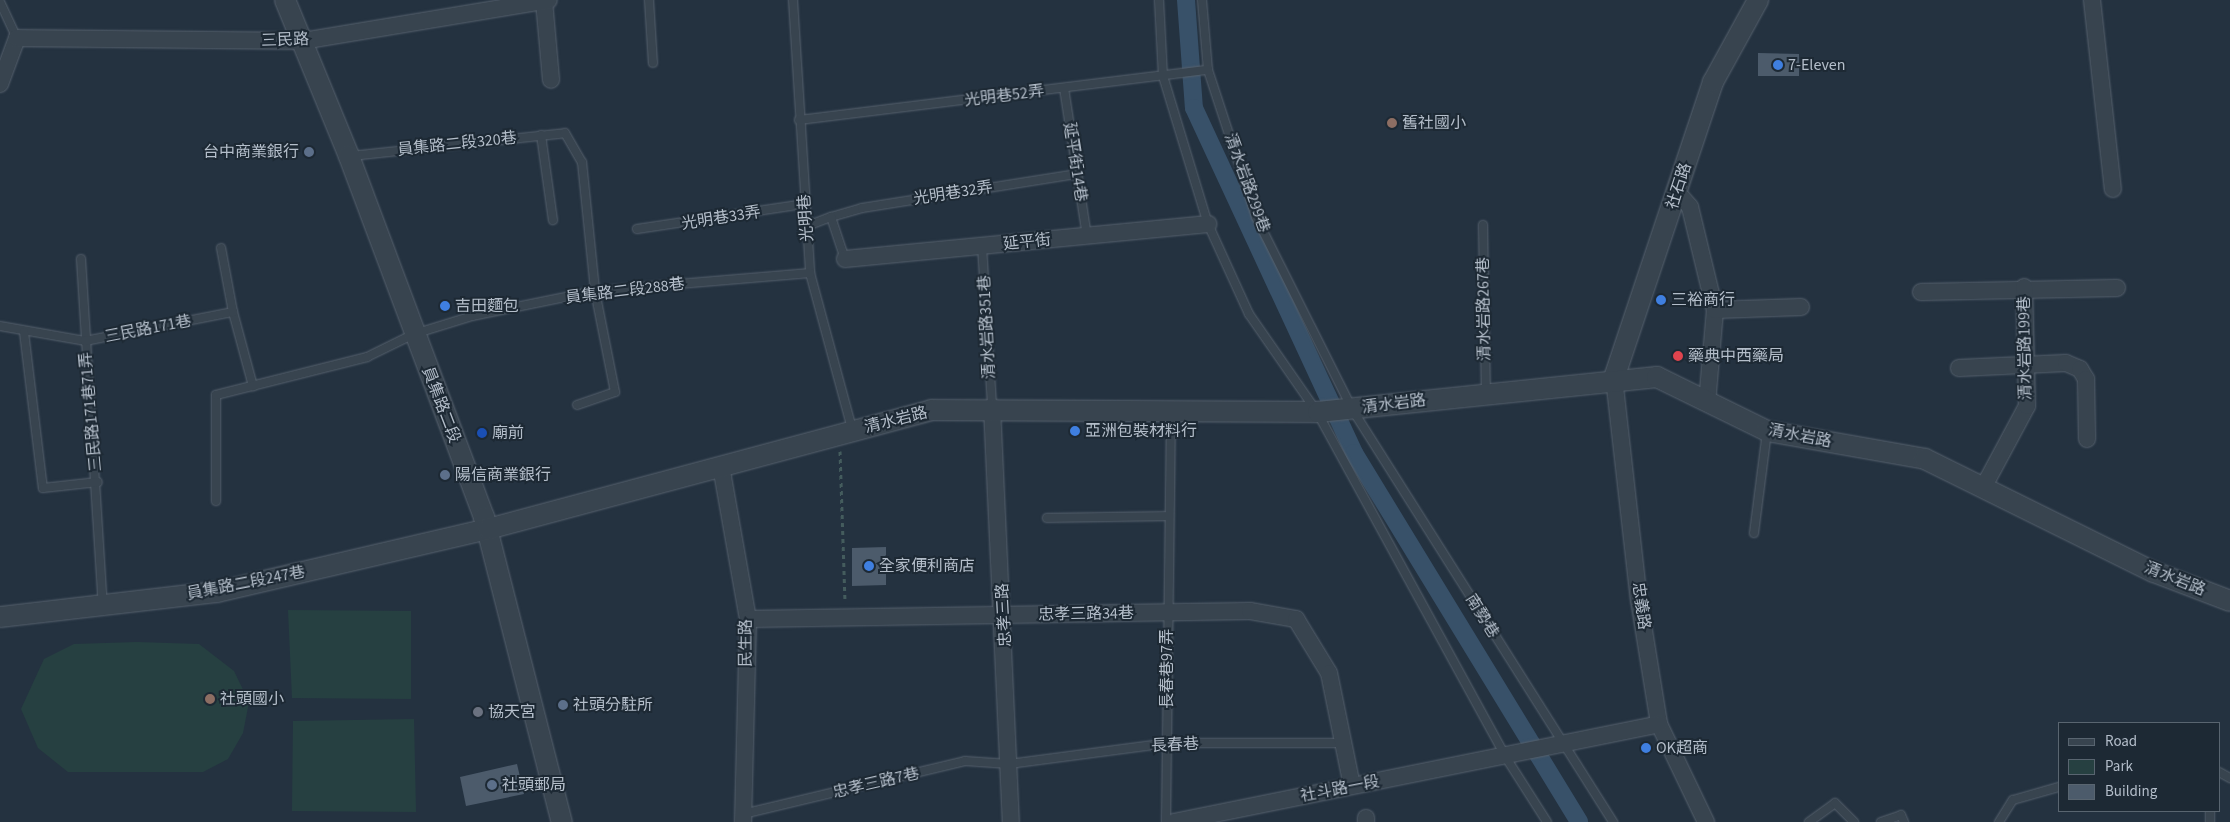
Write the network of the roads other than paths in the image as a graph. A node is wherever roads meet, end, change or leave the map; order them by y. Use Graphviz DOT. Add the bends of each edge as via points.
graph roads {
  1 [pos="285,0"];
  2 [pos="546,0"];
  3 [pos="649,0"];
  4 [pos="793,0"];
  5 [pos="1159,0"];
  6 [pos="1202,0"];
  7 [pos="2092,0"];
  8 [pos="0,2"];
  9 [pos="1751,2"];
  10 [pos="17,38"];
  11 [pos="302,41"];
  12 [pos="653,63"];
  13 [pos="1208,70"];
  14 [pos="1164,76"];
  15 [pos="551,80"];
  16 [pos="0,84"];
  17 [pos="1064,88"];
  18 [pos="799,120"];
  19 [pos="541,135"];
  20 [pos="349,156"];
  21 [pos="1077,174"];
  22 [pos="2113,189"];
  23 [pos="1677,192"];
  24 [pos="805,204"];
  25 [pos="831,217"];
  26 [pos="553,220"];
  27 [pos="1208,224"];
  28 [pos="1483,224"];
  29 [pos="807,226"];
  30 [pos="637,229"];
  31 [pos="1087,236"];
  32 [pos="982,246"];
  33 [pos="221,248"];
  34 [pos="81,259"];
  35 [pos="845,260"];
  36 [pos="810,273"];
  37 [pos="2024,287"];
  38 [pos="2117,288"];
  39 [pos="594,291"];
  40 [pos="1921,292"];
  41 [pos="1801,307"];
  42 [pos="1715,310"];
  43 [pos="233,312"];
  44 [pos="0,326"];
  45 [pos="24,332"];
  46 [pos="414,334"];
  47 [pos="84,341"];
  48 [pos="2026,365"];
  49 [pos="1959,368"];
  50 [pos="1614,378"];
  51 [pos="253,386"];
  52 [pos="1486,394"];
  53 [pos="1707,403"];
  54 [pos="577,405"];
  55 [pos="992,408"];
  56 [pos="1351,409"];
  57 [pos="1171,410"];
  58 [pos="1318,412"];
  59 [pos="1767,431"];
  60 [pos="846,433"];
  61 [pos="2087,439"];
  62 [pos="722,466"];
  63 [pos="98,482"];
  64 [pos="1983,488"];
  65 [pos="216,501"];
  66 [pos="1169,516"];
  67 [pos="1048,518"];
  68 [pos="488,529"];
  69 [pos="1754,533"];
  70 [pos="2230,601"];
  71 [pos="104,605"];
  72 [pos="1167,613"];
  73 [pos="1004,616"];
  74 [pos="0,617"];
  75 [pos="748,619"];
  76 [pos="1659,724"];
  77 [pos="1166,743"];
  78 [pos="1343,743"];
  79 [pos="1562,744"];
  80 [pos="1505,755"];
  81 [pos="1009,764"];
  82 [pos="1352,786"];
  83 [pos="2058,787"];
  84 [pos="743,818"];
  85 [pos="562,822"];
  86 [pos="1011,822"];
  87 [pos="1166,822"];
  88 [pos="1174,822"];
  89 [pos="1547,822"];
  90 [pos="1613,822"];
  91 [pos="1706,822"];
  92 [pos="1809,822"];
  93 [pos="1854,822"];
  94 [pos="1882,822"];
  95 [pos="1904,822"];
  96 [pos="1999,822"];
  1 -- 11 [label="street, 員集路二段"];
  2 -- 11 [label="street, 三民路"];
  2 -- 15 [label="street"];
  3 -- 12 [label="lane"];
  4 -- 18 [label="lane, 光明巷"];
  5 -- 14 [label="lane"];
  6 -- 13 [label="lane, 清水岩路299巷"];
  7 -- 22 [label="street"];
  8 -- 10 [label="lane"];
  9 -- 23 [label="street, 社石路" via="1714,82"];
  10 -- 11 [label="street, 三民路"];
  10 -- 16 [label="street"];
  11 -- 20 [label="street, 員集路二段"];
  13 -- 14 [label="lane, 光明巷52弄"];
  13 -- 56 [label="lane, 清水岩路299巷" via="1256,217"];
  14 -- 17 [label="lane, 光明巷52弄"];
  14 -- 27 [label="lane"];
  17 -- 18 [label="lane, 光明巷52弄"];
  17 -- 21 [label="lane, 延平街14巷"];
  18 -- 24 [label="lane, 光明巷"];
  19 -- 20 [label="lane, 員集路二段320巷"];
  19 -- 26 [label="lane"];
  19 -- 39 [label="lane, 員集路二段320巷" via="565,134 582,162"];
  20 -- 46 [label="street, 員集路二段"];
  21 -- 25 [label="lane, 光明巷32弄" via="862,208"];
  21 -- 31 [label="lane, 延平街14巷"];
  23 -- 42 [label="street" via="1690,206"];
  23 -- 50 [label="street, 社石路"];
  24 -- 29 [label="lane, 光明巷"];
  24 -- 30 [label="lane, 光明巷33弄"];
  25 -- 29 [label="lane, 光明巷32弄"];
  25 -- 35 [label="lane"];
  27 -- 31 [label="street, 延平街"];
  27 -- 58 [label="lane" via="1249,314"];
  28 -- 52 [label="lane, 清水岩路267巷"];
  29 -- 36 [label="lane, 光明巷"];
  31 -- 32 [label="street, 延平街"];
  32 -- 35 [label="street, 延平街"];
  32 -- 55 [label="lane, 清水岩路351巷"];
  33 -- 43 [label="lane"];
  34 -- 47 [label="lane, 三民路171巷71弄"];
  36 -- 39 [label="lane, 員集路二段288巷"];
  36 -- 60 [label="lane, 光明巷"];
  37 -- 38 [label="street"];
  37 -- 40 [label="street"];
  37 -- 48 [label="street, 清水岩路199巷"];
  39 -- 46 [label="lane, 員集路二段288巷"];
  39 -- 54 [label="lane" via="615,392"];
  41 -- 42 [label="street"];
  42 -- 53 [label="street"];
  43 -- 47 [label="lane, 三民路171巷"];
  43 -- 51 [label="lane"];
  44 -- 45 [label="lane, 三民路171巷"];
  45 -- 47 [label="lane, 三民路171巷"];
  45 -- 63 [label="lane" via="43,488"];
  46 -- 51 [label="lane, 員集路二段288巷" via="367,357"];
  46 -- 68 [label="street, 員集路二段"];
  47 -- 63 [label="lane, 三民路171巷71弄"];
  48 -- 49 [label="street"];
  48 -- 61 [label="street" via="2066,363 2080,369 2086,379"];
  48 -- 64 [label="street, 清水岩路199巷" via="2027,406"];
  50 -- 52 [label="street, 清水岩路"];
  50 -- 53 [label="street, 清水岩路" via="1657,377"];
  50 -- 76 [label="street, 忠義路" via="1639,600"];
  51 -- 65 [label="lane, 員集路二段288巷" via="216,395"];
  52 -- 56 [label="street, 清水岩路"];
  53 -- 59 [label="street, 清水岩路"];
  55 -- 57 [label="street, 清水岩路"];
  55 -- 60 [label="street, 清水岩路" via="931,410"];
  55 -- 73 [label="street, 忠孝三路"];
  56 -- 58 [label="street, 清水岩路"];
  56 -- 79 [label="lane, 南勢巷"];
  57 -- 58 [label="street, 清水岩路"];
  57 -- 66 [label="lane, 長春巷97弄"];
  58 -- 80 [label="lane"];
  59 -- 64 [label="street, 清水岩路" via="1925,459"];
  59 -- 69 [label="lane"];
  60 -- 62 [label="street, 清水岩路"];
  62 -- 68 [label="street, 清水岩路"];
  62 -- 75 [label="street, 民生路"];
  63 -- 71 [label="lane, 三民路171巷71弄"];
  64 -- 70 [label="street, 清水岩路" via="2154,572"];
  66 -- 67 [label="lane"];
  66 -- 72 [label="lane, 長春巷97弄"];
  68 -- 71 [label="street, 員集路二段247巷" via="217,592"];
  68 -- 85 [label="street, 員集路二段"];
  71 -- 74 [label="street, 員集路二段247巷"];
  72 -- 73 [label="street, 忠孝三路34巷"];
  72 -- 77 [label="lane, 長春巷97弄"];
  72 -- 78 [label="street, 忠孝三路34巷" via="1250,611 1296,619 1329,673"];
  73 -- 75 [label="street"];
  73 -- 81 [label="street, 忠孝三路"];
  75 -- 84 [label="street, 民生路"];
  76 -- 79 [label="street"];
  76 -- 91 [label="street, 忠義路"];
  77 -- 78 [label="lane, 長春巷"];
  77 -- 81 [label="lane, 長春巷"];
  77 -- 87 [label="lane, 長春巷97弄"];
  78 -- 82 [label="street, 忠孝三路34巷"];
  79 -- 80 [label="street, 社斗路一段"];
  79 -- 90 [label="lane, 南勢巷"];
  80 -- 82 [label="street, 社斗路一段"];
  80 -- 89 [label="lane"];
  81 -- 84 [label="lane, 忠孝三路7巷" via="965,762"];
  81 -- 86 [label="street, 忠孝三路"];
  82 -- 88 [label="street, 社斗路一段"];
  83 -- 96 [label="lane" via="2013,800"];
  92 -- 93 [label="lane" via="1836,803"];
  94 -- 95 [label="lane" via="1901,815"];
}
